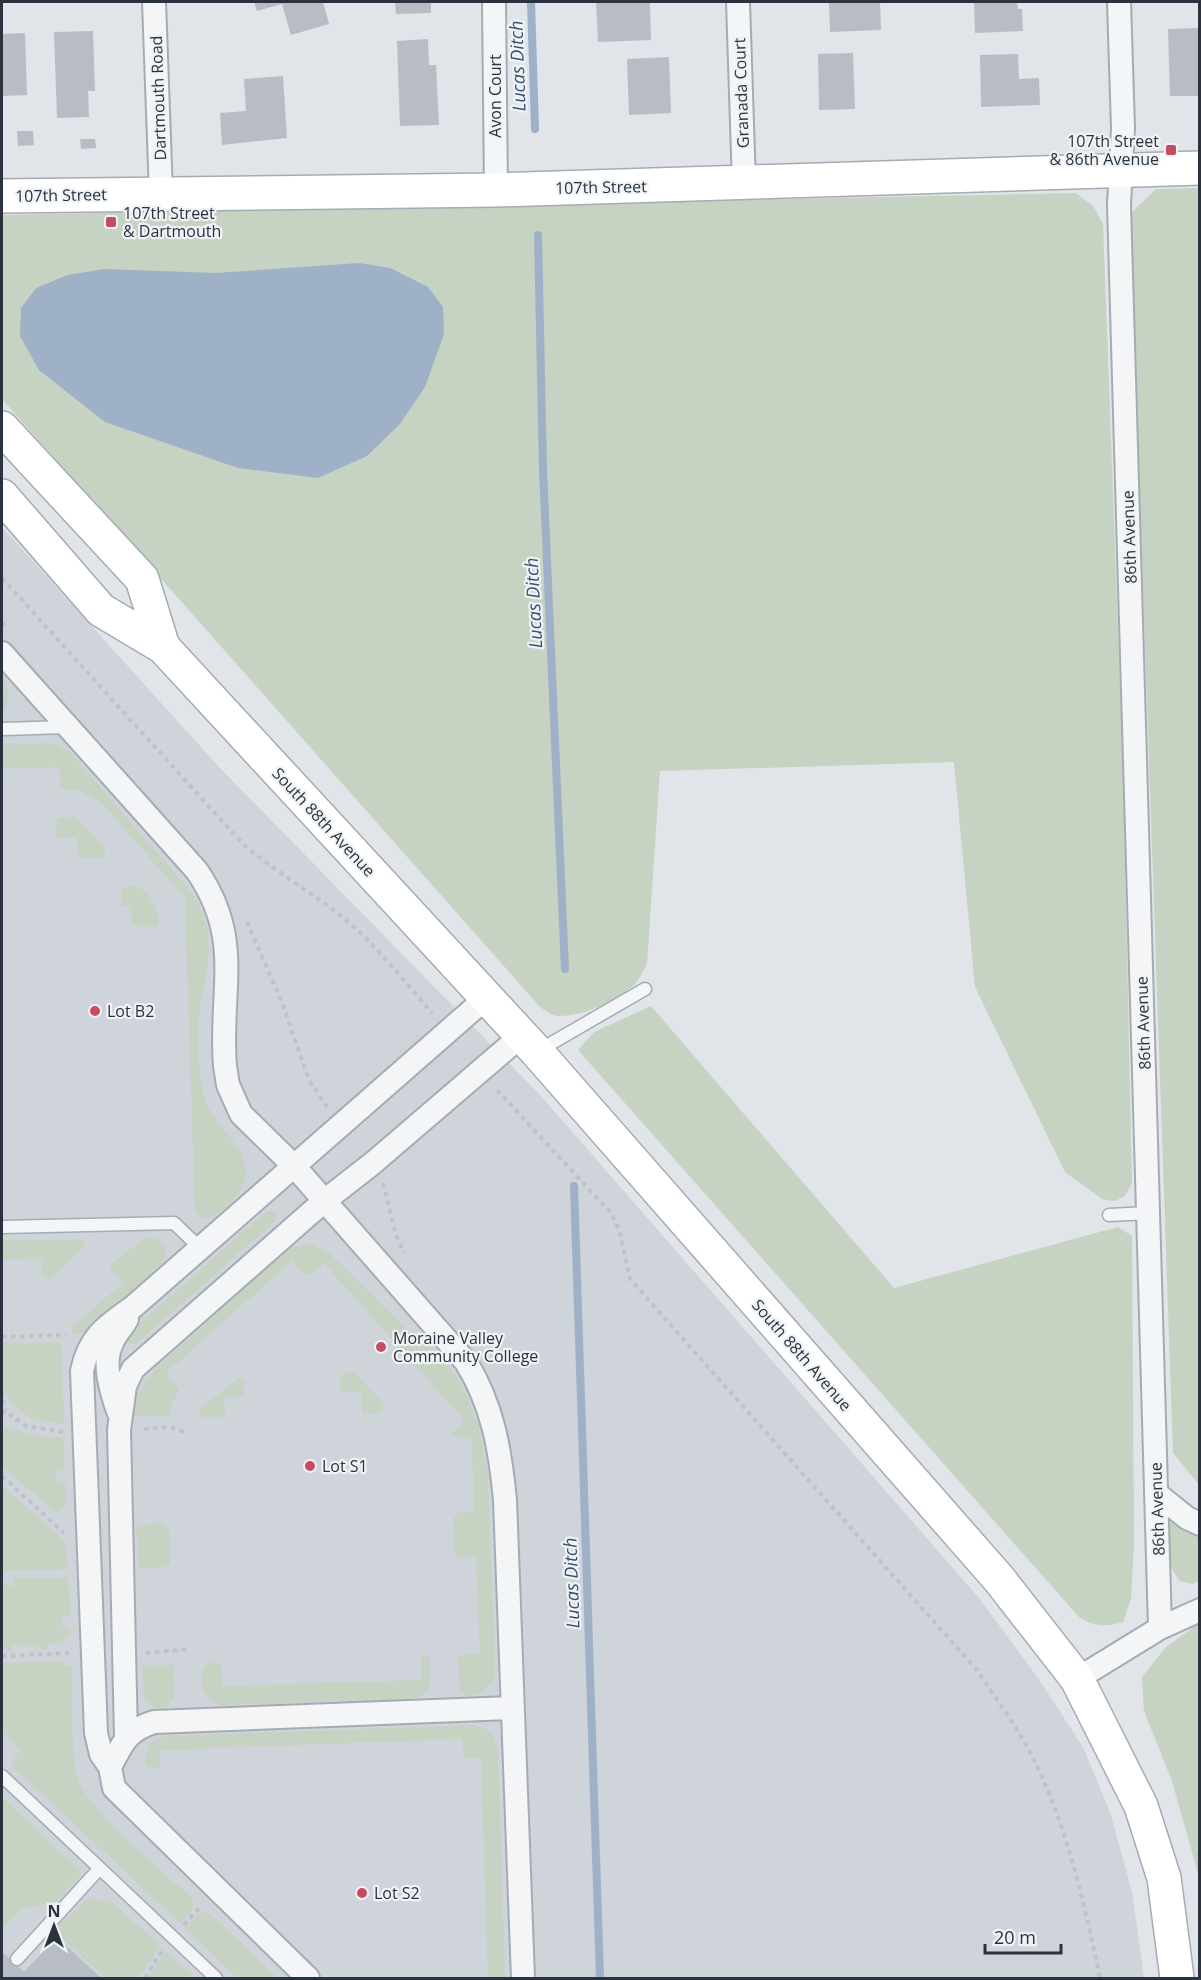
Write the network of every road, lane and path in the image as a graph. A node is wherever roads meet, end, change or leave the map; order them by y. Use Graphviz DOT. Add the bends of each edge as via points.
graph roads {
  1 [pos="154,2"];
  2 [pos="494,2"];
  3 [pos="738,2"];
  4 [pos="1119,2"];
  5 [pos="1200,168"];
  6 [pos="1120,170"];
  7 [pos="744,184"];
  8 [pos="496,190"];
  9 [pos="161,194"];
  10 [pos="2,196"];
  11 [pos="2,428"];
  12 [pos="2,496"];
  13 [pos="2,578"];
  14 [pos="163,647"];
  15 [pos="2,652"];
  16 [pos="68,727"];
  17 [pos="2,729"];
  18 [pos="645,989"];
  19 [pos="486,998"];
  20 [pos="431,1012"];
  21 [pos="529,1044"];
  22 [pos="489,1096"];
  23 [pos="294,1166"];
  24 [pos="392,1177"];
  25 [pos="384,1184"];
  26 [pos="323,1202"];
  27 [pos="1149,1213"];
  28 [pos="1109,1215"];
  29 [pos="2,1227"];
  30 [pos="199,1247"];
  31 [pos="133,1307"];
  32 [pos="66,1335"];
  33 [pos="2,1337"];
  34 [pos="2,1391"];
  35 [pos="3,1412"];
  36 [pos="127,1421"];
  37 [pos="185,1431"];
  38 [pos="71,1432"];
  39 [pos="2,1476"];
  40 [pos="1156,1493"];
  41 [pos="1200,1524"];
  42 [pos="66,1534"];
  43 [pos="1200,1610"];
  44 [pos="1160,1629"];
  45 [pos="190,1649"];
  46 [pos="78,1653"];
  47 [pos="142,1653"];
  48 [pos="2,1656"];
  49 [pos="1077,1679"];
  50 [pos="512,1708"];
  51 [pos="126,1737"];
  52 [pos="110,1767"];
  53 [pos="2,1776"];
  54 [pos="99,1869"];
  55 [pos="204,1903"];
  56 [pos="172,1937"];
  57 [pos="16,1959"];
  58 [pos="145,1978"];
  59 [pos="216,1978"];
  60 [pos="308,1978"];
  61 [pos="523,1978"];
  62 [pos="1100,1978"];
  63 [pos="1177,1978"];
  1 -- 9 [label="street, Dartmouth Road"];
  2 -- 8 [label="street, Avon Court"];
  3 -- 7 [label="street, Granada Court"];
  4 -- 6 [label="street, 86th Avenue" via="1123,128"];
  5 -- 6 [label="street, 107th Street"];
  6 -- 7 [label="street, 107th Street"];
  6 -- 27 [label="street, 86th Avenue"];
  7 -- 8 [label="street, 107th Street"];
  8 -- 9 [label="street, 107th Street"];
  9 -- 10 [label="street, 107th Street"];
  11 -- 14 [label="street, South 88th Avenue" via="142,579"];
  12 -- 14 [label="street, South 88th Avenue" via="101,610"];
  13 -- 20 [label="path" via="243,844 269,867 336,912"];
  14 -- 19 [label="street, South 88th Avenue"];
  15 -- 16 [label="street"];
  16 -- 17 [label="lane"];
  16 -- 23 [label="street" via="208,887 226,938 223,1043 228,1085 241,1114"];
  18 -- 21 [label="lane"];
  19 -- 21 [label="street, South 88th Avenue"];
  19 -- 23 [label="street"];
  21 -- 26 [label="street"];
  21 -- 49 [label="street, South 88th Avenue" via="999,1579"];
  22 -- 62 [label="path" via="498,1088 597,1196 620,1232 630,1279 976,1669 1010,1717 1060,1819"];
  23 -- 26 [label="street"];
  23 -- 30 [label="street"];
  24 -- 25 [label="path"];
  26 -- 36 [label="street" via="133,1369"];
  26 -- 50 [label="street" via="466,1362 490,1409 505,1500"];
  27 -- 28 [label="lane"];
  27 -- 40 [label="street, 86th Avenue"];
  29 -- 30 [label="lane" via="174,1223"];
  30 -- 31 [label="street"];
  31 -- 36 [label="street" via="108,1356 111,1390"];
  31 -- 52 [label="street" via="94,1339 82,1371 96,1733 101,1754"];
  32 -- 33 [label="path"];
  34 -- 35 [label="path"];
  35 -- 38 [label="path" via="26,1426"];
  36 -- 37 [label="path"];
  36 -- 51 [label="street"];
  39 -- 42 [label="path"];
  40 -- 41 [label="street"];
  40 -- 44 [label="street, 86th Avenue"];
  43 -- 44 [label="street"];
  44 -- 49 [label="street"];
  45 -- 47 [label="path"];
  46 -- 48 [label="path"];
  49 -- 63 [label="street" via="1141,1806 1164,1878"];
  50 -- 51 [label="street" via="154,1722"];
  50 -- 61 [label="street"];
  51 -- 52 [label="street"];
  52 -- 60 [label="street" via="114,1788"];
  53 -- 54 [label="lane"];
  54 -- 56 [label="lane"];
  54 -- 57 [label="lane"];
  55 -- 56 [label="path"];
  56 -- 58 [label="path"];
  56 -- 59 [label="lane"];
}
